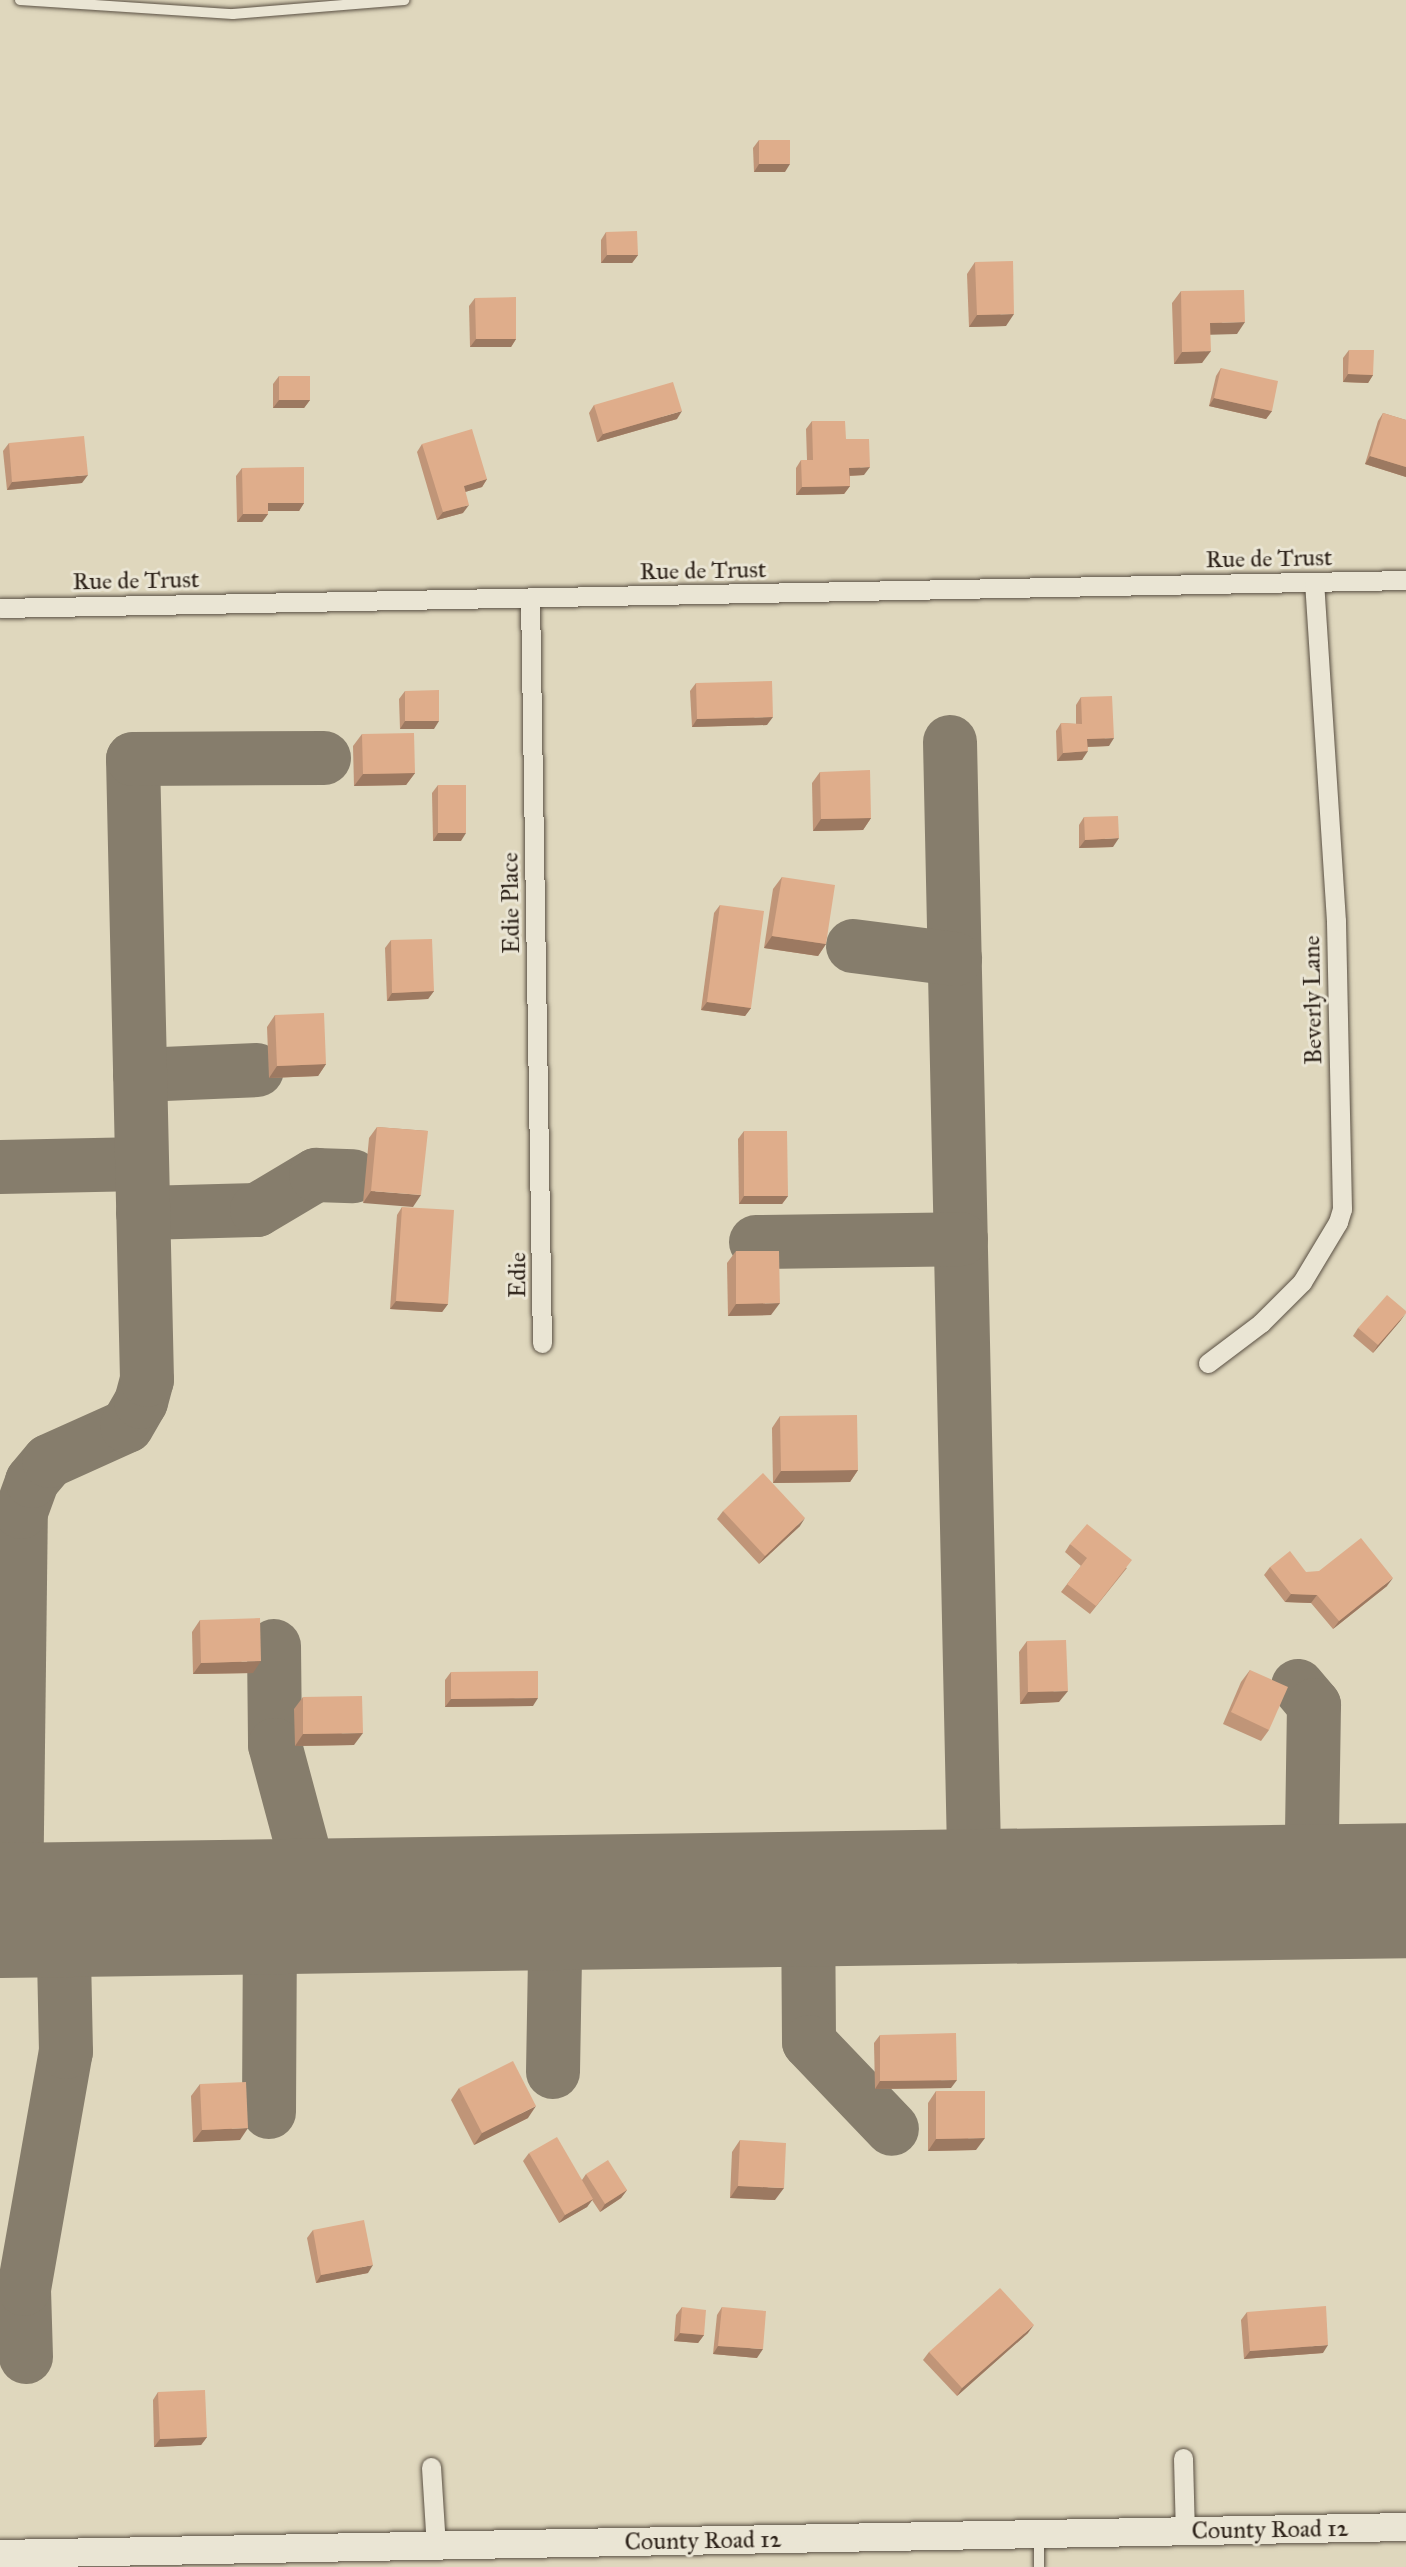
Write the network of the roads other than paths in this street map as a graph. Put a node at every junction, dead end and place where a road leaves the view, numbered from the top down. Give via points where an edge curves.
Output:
1 (20, 0) edge
2 (404, 0) edge
3 (1406, 580) edge
4 (1314, 583) junction
5 (530, 598) junction
6 (0, 608) edge
7 (542, 1207) joint
8 (542, 1343) dead end
9 (1208, 1363) dead end
10 (1182, 2458) dead end
11 (431, 2467) dead end
12 (1406, 2527) edge
13 (1185, 2532) junction
14 (1039, 2534) junction
15 (436, 2546) junction
16 (0, 2554) edge
17 (1039, 2567) edge

1 - 2 lane via 233,15
3 - 4 street, Rue de Trust
4 - 5 street, Rue de Trust
4 - 9 street, Beverly Lane via 1336,921 1342,1209 1302,1282 1261,1322
5 - 6 street, Rue de Trust
5 - 7 street, Edie Place
7 - 8 street, Edie
10 - 13 street
11 - 15 street
12 - 13 street, County Road 12
13 - 14 street, County Road 12
14 - 15 street, County Road 12
14 - 17 lane
15 - 16 street, County Road 12

